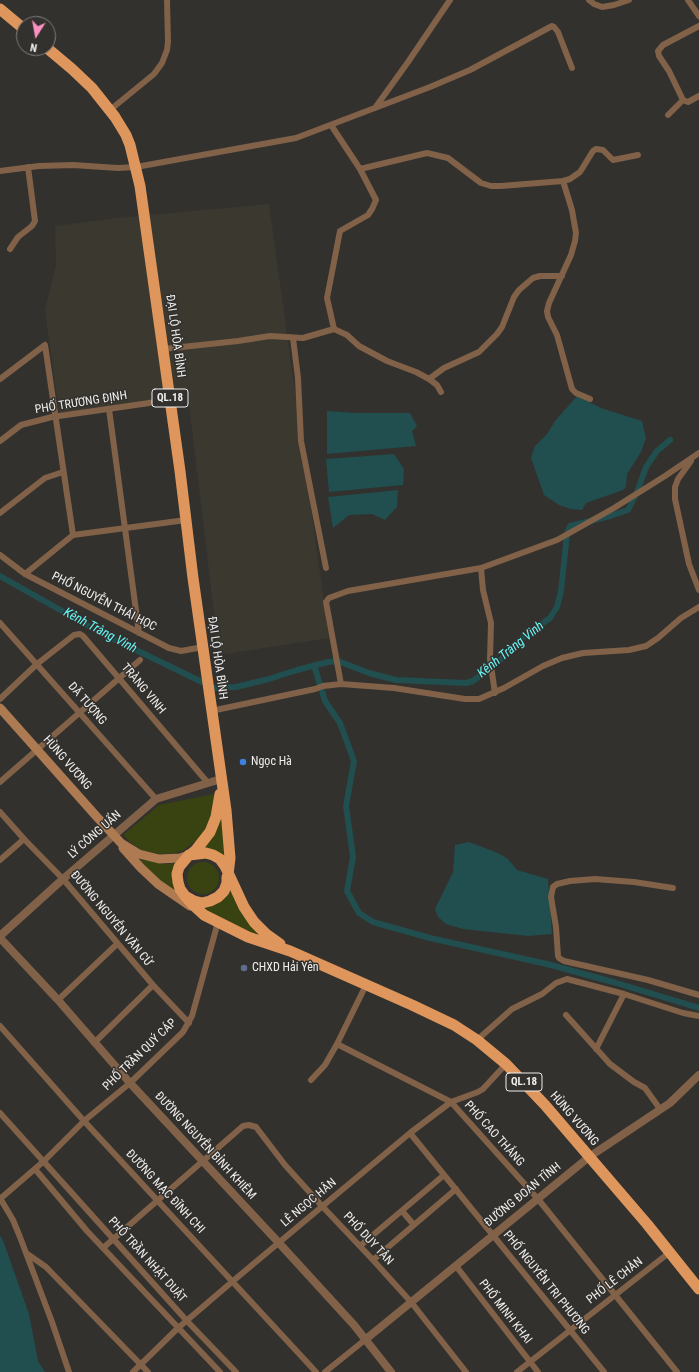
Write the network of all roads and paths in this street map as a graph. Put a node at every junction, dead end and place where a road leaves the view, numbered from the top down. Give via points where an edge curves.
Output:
1 (167, 0) edge
2 (450, 0) edge
3 (589, 0) edge
4 (629, 0) edge
5 (688, 0) edge
6 (0, 9) edge
7 (699, 16) edge
8 (16, 22) edge
9 (699, 26) edge
10 (56, 56) edge
11 (572, 68) dead end
12 (699, 96) edge
13 (683, 100) junction
14 (375, 108) junction
15 (110, 110) junction
16 (668, 115) dead end
17 (331, 125) junction
18 (638, 155) dead end
19 (28, 167) junction
20 (136, 167) junction
21 (360, 170) junction
22 (0, 171) edge
23 (563, 181) junction
24 (10, 249) dead end
25 (562, 276) junction
26 (334, 329) junction
27 (293, 338) junction
28 (163, 350) junction
29 (429, 378) junction
30 (0, 379) edge
31 (441, 392) dead end
32 (590, 398) dead end
33 (170, 400) junction
34 (109, 409) junction
35 (55, 417) junction
36 (0, 441) edge
37 (699, 453) edge
38 (64, 472) junction
39 (0, 513) edge
40 (186, 520) junction
41 (126, 528) junction
42 (73, 535) junction
43 (0, 555) edge
44 (326, 568) dead end
45 (481, 568) junction
46 (25, 574) junction
47 (699, 590) edge
48 (699, 607) edge
49 (0, 623) edge
50 (139, 633) junction
51 (203, 647) junction
52 (140, 660) dead end
53 (37, 664) junction
54 (119, 678) junction
55 (341, 684) junction
56 (495, 693) junction
57 (0, 698) edge
58 (0, 708) edge
59 (211, 711) junction
60 (80, 712) junction
61 (38, 749) junction
62 (221, 779) junction
63 (0, 782) edge
64 (208, 783) junction
65 (156, 799) junction
66 (0, 812) edge
67 (114, 836) junction
68 (24, 839) junction
69 (189, 855) junction
70 (0, 860) edge
71 (228, 870) junction
72 (63, 879) junction
73 (673, 888) dead end
74 (165, 890) junction
75 (189, 898) junction
76 (240, 900) junction
77 (204, 915) junction
78 (218, 922) junction
79 (0, 937) edge
80 (117, 944) junction
81 (290, 951) junction
82 (153, 985) junction
83 (366, 985) junction
84 (624, 994) junction
85 (699, 995) edge
86 (58, 1000) junction
87 (566, 1015) dead end
88 (699, 1016) edge
89 (189, 1024) junction
90 (0, 1026) edge
91 (477, 1040) junction
92 (94, 1043) junction
93 (337, 1044) junction
94 (596, 1049) junction
95 (506, 1064) junction
96 (699, 1075) edge
97 (311, 1080) dead end
98 (130, 1084) junction
99 (451, 1102) junction
100 (660, 1110) junction
101 (0, 1113) edge
102 (84, 1121) junction
103 (410, 1133) junction
104 (589, 1157) junction
105 (44, 1161) junction
106 (202, 1161) junction
107 (35, 1169) junction
108 (444, 1175) junction
109 (456, 1189) junction
110 (0, 1198) edge
111 (538, 1199) junction
112 (158, 1200) junction
113 (322, 1206) junction
114 (402, 1211) junction
115 (414, 1225) junction
116 (493, 1235) junction
117 (114, 1239) junction
118 (279, 1243) junction
119 (360, 1246) junction
120 (103, 1248) junction
121 (670, 1252) junction
122 (26, 1253) junction
123 (373, 1260) junction
124 (456, 1266) junction
125 (232, 1281) junction
126 (699, 1289) edge
127 (616, 1294) junction
128 (411, 1302) junction
129 (187, 1320) junction
130 (178, 1328) junction
131 (570, 1330) junction
132 (366, 1339) junction
133 (530, 1362) junction
134 (141, 1365) junction
135 (69, 1372) edge
136 (133, 1372) edge
137 (148, 1372) edge
138 (220, 1372) edge
139 (236, 1372) edge
140 (316, 1372) edge
141 (325, 1372) edge
142 (391, 1372) edge
143 (466, 1372) edge
144 (517, 1372) edge
145 (538, 1372) edge
146 (604, 1372) edge
147 (677, 1372) edge

1 - 15 street via 168,42 162,63 154,74
2 - 14 street
3 - 4 street via 602,7
5 - 7 street
6 - 8 highway
9 - 13 street via 663,44 658,51
10 - 15 highway, ĐẠI LỘ HÒA BÌNH / QL.18 via 92,88
11 - 14 street via 558,32 552,26 470,70
12 - 13 street via 688,102
13 - 16 street
14 - 17 street
15 - 20 highway, ĐẠI LỘ HÒA BÌNH / QL.18 via 126,135
17 - 20 street via 286,140
17 - 21 street
18 - 23 street via 613,160 603,150 596,149 580,172
19 - 20 street
19 - 22 street
19 - 24 street via 35,221 18,237
20 - 28 highway, ĐẠI LỘ HÒA BÌNH / QL.18
21 - 23 street via 427,153 448,158 481,183 491,186
21 - 26 street via 376,200 368,216 340,231 326,298
23 - 25 street via 576,233 572,255
25 - 29 street via 533,278 514,297 497,334 478,352
25 - 32 street via 549,303 548,317 557,335 572,389
26 - 27 street via 303,338
26 - 29 street via 387,361
27 - 28 street via 270,336
27 - 44 street via 301,441
28 - 33 highway, ĐẠI LỘ HÒA BÌNH / QL.18
29 - 31 street
30 - 35 street via 45,345
33 - 34 street, PHỐ TRƯƠNG ĐỊNH
33 - 40 highway, ĐẠI LỘ HÒA BÌNH / QL.18
34 - 35 street, PHỐ TRƯƠNG ĐỊNH
34 - 41 street
35 - 36 street, PHỐ TRƯƠNG ĐỊNH via 21,425
35 - 38 street
37 - 45 street via 617,506 557,540
37 - 47 street via 678,478 675,487 675,499 689,564
38 - 39 street via 45,478
38 - 42 street
40 - 41 street
40 - 51 highway, ĐẠI LỘ HÒA BÌNH / QL.18
41 - 42 street
41 - 50 street
42 - 46 street
43 - 46 street, PHỐ NGUYỄN THÁI HỌC
45 - 55 street via 348,591 329,598 326,602
45 - 56 street via 491,623 490,659
46 - 50 street, PHỐ NGUYỄN THÁI HỌC
48 - 56 street via 646,646 562,658
49 - 53 street, DÃ TƯỢNG
50 - 51 street, PHỐ NGUYỄN THÁI HỌC via 181,651
51 - 59 highway, ĐẠI LỘ HÒA BÌNH / QL.18
52 - 54 street
53 - 54 street, TRÀNG VINH via 74,635 80,634
53 - 57 street, TRÀNG VINH
53 - 60 street, DÃ TƯỢNG
54 - 60 street
54 - 64 street, TRÀNG VINH
55 - 56 street via 473,700
55 - 59 street
58 - 61 main road, HÙNG VƯƠNG
59 - 62 highway, ĐẠI LỘ HÒA BÌNH / QL.18
60 - 61 street
60 - 65 street, DÃ TƯỢNG
61 - 63 street
61 - 67 main road, HÙNG VƯƠNG
62 - 64 street, LÝ CÔNG UẨN
62 - 69 highway via 218,808 213,825 206,838
62 - 71 highway via 226,810
64 - 65 street, LÝ CÔNG UẨN
65 - 67 street, LÝ CÔNG UẨN
66 - 68 street, ĐƯỜNG NGUYỄN VĂN CỪ
67 - 69 main road via 130,849 149,857 169,859
67 - 72 street, LÝ CÔNG UẨN
67 - 74 main road via 132,858
68 - 70 street
68 - 72 street, ĐƯỜNG NGUYỄN VĂN CỪ
69 - 71 highway via 206,852 220,860
69 - 75 highway via 177,874 180,889
71 - 75 highway via 224,891 214,899 202,902
71 - 76 highway
71 - 76 highway
72 - 79 street, LÝ CÔNG UẨN
72 - 80 street, ĐƯỜNG NGUYỄN VĂN CỪ
73 - 85 street via 595,879 557,884 553,887 551,898 558,956 564,960
74 - 75 main road
74 - 77 main road
75 - 77 highway
76 - 81 highway via 259,928
77 - 78 highway
78 - 81 highway via 248,937
78 - 89 street, PHỐ TRẦN QUÝ CÁP
79 - 86 street, ĐƯỜNG NGUYỄN BỈNH KHIÊM
80 - 82 street, ĐƯỜNG NGUYỄN VĂN CỪ
80 - 86 street
81 - 83 highway, HÙNG VƯƠNG / QL.18
82 - 89 street, ĐƯỜNG NGUYỄN VĂN CỪ
82 - 92 street
83 - 91 highway, HÙNG VƯƠNG / QL.18 via 448,1022
83 - 93 street
84 - 88 street
84 - 91 street via 567,979 560,980 542,994 512,1009
84 - 94 street
86 - 92 street, ĐƯỜNG NGUYỄN BỈNH KHIÊM
87 - 94 street
89 - 98 street, PHỐ TRẦN QUÝ CÁP
90 - 102 street, ĐƯỜNG MẠC ĐĨNH CHI
91 - 95 highway, HÙNG VƯƠNG / QL.18
92 - 98 street, ĐƯỜNG NGUYỄN BỈNH KHIÊM
93 - 97 street
93 - 99 street, PHỐ CAO THẮNG
94 - 100 street via 616,1070 645,1088
95 - 99 street, LÊ NGỌC HÂN via 483,1089
95 - 104 highway, HÙNG VƯƠNG / QL.18
96 - 100 street, ĐƯỜNG ĐOAN TĨNH
98 - 102 street, PHỐ TRẦN QUÝ CÁP
98 - 106 street, ĐƯỜNG NGUYỄN BỈNH KHIÊM
99 - 103 street, LÊ NGỌC HÂN
99 - 111 street, PHỐ CAO THẮNG
100 - 104 street, ĐƯỜNG ĐOAN TĨNH
101 - 105 street, PHỐ TRẦN NHẬT DUẬT
102 - 105 street, PHỐ TRẦN QUÝ CÁP
102 - 112 street, ĐƯỜNG MẠC ĐĨNH CHI
103 - 108 street, PHỐ NGUYỄN TRI PHƯƠNG
103 - 113 street, LÊ NGỌC HÂN
104 - 111 street, ĐƯỜNG ĐOAN TĨNH
104 - 121 highway, HÙNG VƯƠNG / QL.18
105 - 107 street, PHỐ TRẦN QUÝ CÁP
105 - 117 street, PHỐ TRẦN NHẬT DUẬT
106 - 112 street
106 - 113 street, PHỐ DUY TÂN via 243,1126 256,1127 285,1165
106 - 118 street, ĐƯỜNG NGUYỄN BỈNH KHIÊM
107 - 110 street, PHỐ TRẦN QUÝ CÁP
107 - 120 street, PHỐ TRẦN NHẬT DUẬT
108 - 109 street, PHỐ NGUYỄN TRI PHƯƠNG
108 - 114 street
109 - 115 street
109 - 116 street, PHỐ NGUYỄN TRI PHƯƠNG
110 - 122 street via 13,1220
111 - 116 street, ĐƯỜNG ĐOAN TĨNH
111 - 127 street, PHỐ CAO THẮNG
112 - 117 street
112 - 125 street, ĐƯỜNG MẠC ĐĨNH CHI
113 - 118 street, LÊ NGỌC HÂN
113 - 119 street, PHỐ DUY TÂN
114 - 115 street
114 - 119 street
115 - 123 street
116 - 124 street, ĐƯỜNG ĐOAN TĨNH
116 - 131 street, PHỐ NGUYỄN TRI PHƯƠNG
117 - 120 street
117 - 129 street, PHỐ TRẦN NHẬT DUẬT
118 - 125 street, LÊ NGỌC HÂN
118 - 132 street, ĐƯỜNG NGUYỄN BỈNH KHIÊM
119 - 123 street, PHỐ DUY TÂN
120 - 130 street, PHỐ TRẦN NHẬT DUẬT
121 - 126 highway, HÙNG VƯƠNG / QL.18
121 - 127 street, PHỐ LÊ CHÂN
122 - 134 street via 46,1267
122 - 135 street
123 - 128 street, PHỐ DUY TÂN
124 - 128 street, ĐƯỜNG ĐOAN TĨNH
124 - 133 street, PHỐ MINH KHAI
125 - 129 street, LÊ NGỌC HÂN
125 - 140 street, ĐƯỜNG MẠC ĐĨNH CHI
127 - 131 street, PHỐ LÊ CHÂN
127 - 147 street, PHỐ CAO THẮNG
128 - 132 street, ĐƯỜNG ĐOAN TĨNH
128 - 143 street, PHỐ DUY TÂN
129 - 130 street, LÊ NGỌC HÂN
129 - 139 street, PHỐ TRẦN NHẬT DUẬT
130 - 134 street, LÊ NGỌC HÂN
130 - 138 street, PHỐ TRẦN NHẬT DUẬT
131 - 133 street, PHỐ LÊ CHÂN
131 - 146 street, PHỐ NGUYỄN TRI PHƯƠNG
132 - 141 street
132 - 142 street, ĐƯỜNG NGUYỄN BỈNH KHIÊM
133 - 144 street, PHỐ LÊ CHÂN
133 - 145 street, PHỐ MINH KHAI
134 - 136 street, LÊ NGỌC HÂN
134 - 137 street

